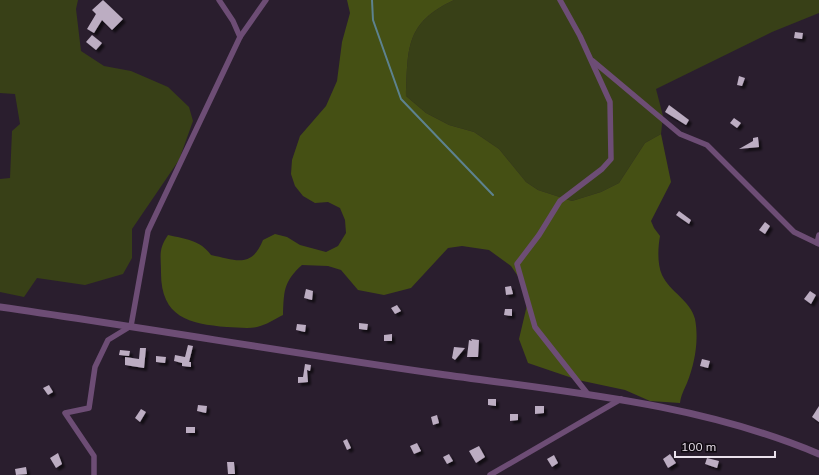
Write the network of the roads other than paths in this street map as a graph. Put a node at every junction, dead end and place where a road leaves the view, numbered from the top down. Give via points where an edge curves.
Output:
1 (219, 0) edge
2 (266, 0) edge
3 (560, 0) edge
4 (240, 37) junction
5 (591, 60) junction
6 (819, 236) edge
7 (818, 244) edge
8 (0, 307) edge
9 (131, 326) junction
10 (588, 393) junction
11 (620, 400) junction
12 (819, 454) edge
13 (94, 475) edge
14 (490, 475) edge

1 - 4 street
2 - 4 street
3 - 5 street
4 - 9 street via 148,231
5 - 7 street via 680,134 707,145 794,232
5 - 10 street via 610,102 611,159 560,201 517,264 535,327
6 - 7 street
8 - 9 street
9 - 10 street via 440,374
9 - 13 street via 108,340 101,353 95,366 89,408 65,413 94,456
10 - 11 street
11 - 12 street via 780,437
11 - 14 street

